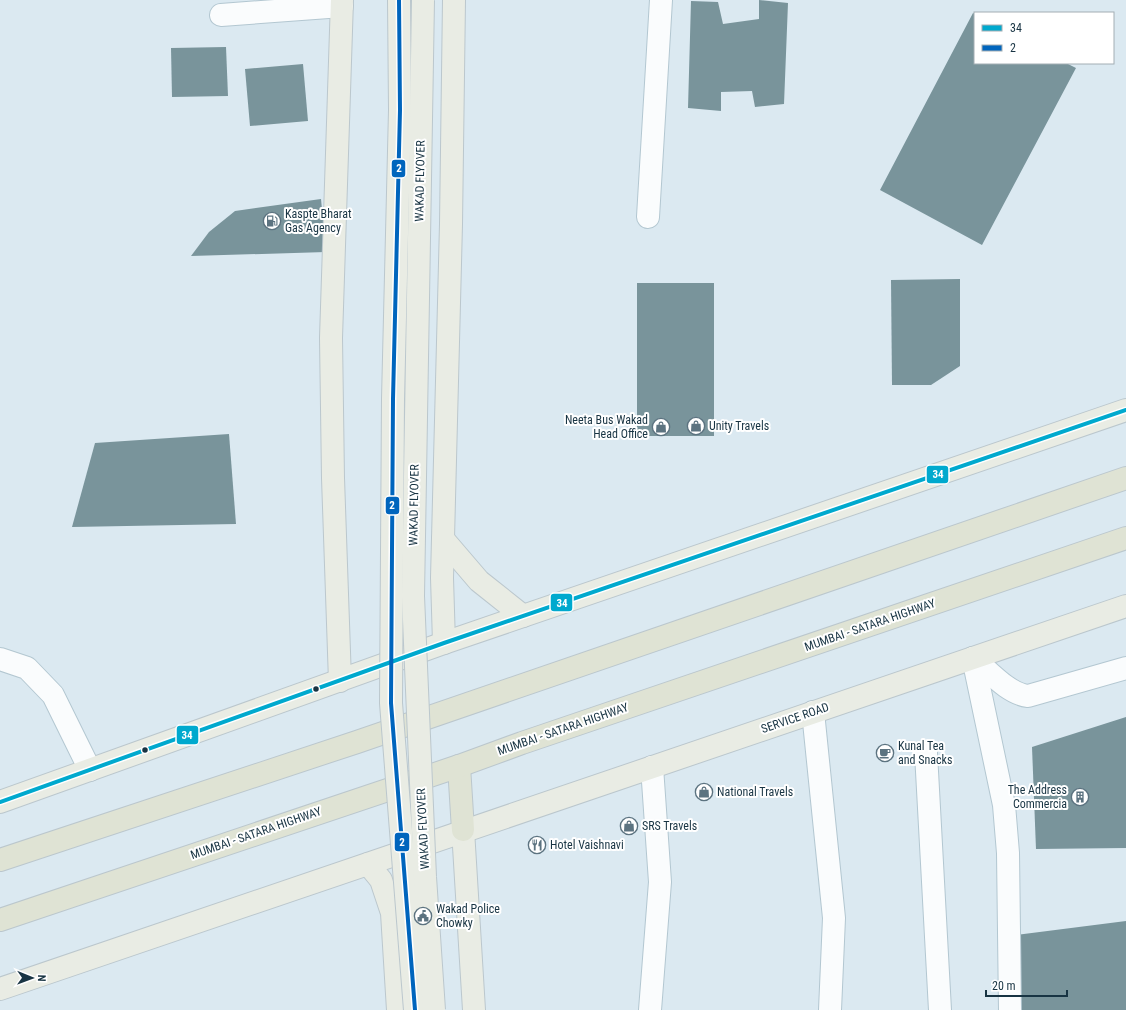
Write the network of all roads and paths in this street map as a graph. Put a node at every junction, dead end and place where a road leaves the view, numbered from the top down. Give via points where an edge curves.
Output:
1 (399, 0) edge
2 (423, 0) edge
3 (454, 0) edge
4 (661, 0) edge
5 (342, 3) edge
6 (221, 15) dead end
7 (648, 217) dead end
8 (1126, 410) edge
9 (1126, 478) edge
10 (443, 538) junction
11 (1126, 538) edge
12 (1126, 606) edge
13 (523, 616) junction
14 (444, 643) junction
15 (0, 658) edge
16 (973, 658) junction
17 (1126, 668) edge
18 (340, 681) junction
19 (813, 712) junction
20 (926, 753) dead end
21 (459, 766) junction
22 (652, 767) junction
23 (90, 770) junction
24 (0, 802) edge
25 (463, 830) junction
26 (0, 860) edge
27 (368, 864) junction
28 (0, 920) edge
29 (0, 989) edge
30 (398, 1010) edge
31 (416, 1010) edge
32 (434, 1010) edge
33 (474, 1010) edge
34 (650, 1010) edge
35 (830, 1010) edge
36 (940, 1010) edge
37 (1010, 1010) edge

1 - 31 main road, WAKAD FLYOVER, bridge via 400,110 393,383 391,702
2 - 32 main road, WAKAD FLYOVER, bridge via 413,596 425,877
3 - 10 main road
4 - 7 street
5 - 6 street
5 - 18 main road via 331,338
8 - 13 main road
9 - 26 highway via 357,742
10 - 13 main road via 479,581
10 - 14 main road
11 - 21 highway, MUMBAI - SATARA HIGHWAY
12 - 16 main road, SERVICE ROAD
13 - 14 main road
14 - 18 main road
15 - 23 street via 27,668 53,694
16 - 17 street via 1006,686 1028,696
16 - 19 main road, SERVICE ROAD
16 - 37 street via 1004,805 1008,853
18 - 23 main road
19 - 22 main road, SERVICE ROAD
19 - 35 street via 834,918
20 - 36 street
21 - 25 highway
21 - 28 highway, MUMBAI - SATARA HIGHWAY
22 - 25 main road, SERVICE ROAD
22 - 34 street via 660,882
23 - 24 main road
25 - 27 main road, SERVICE ROAD
25 - 33 main road
27 - 29 main road, SERVICE ROAD
27 - 30 main road via 381,880 392,913

